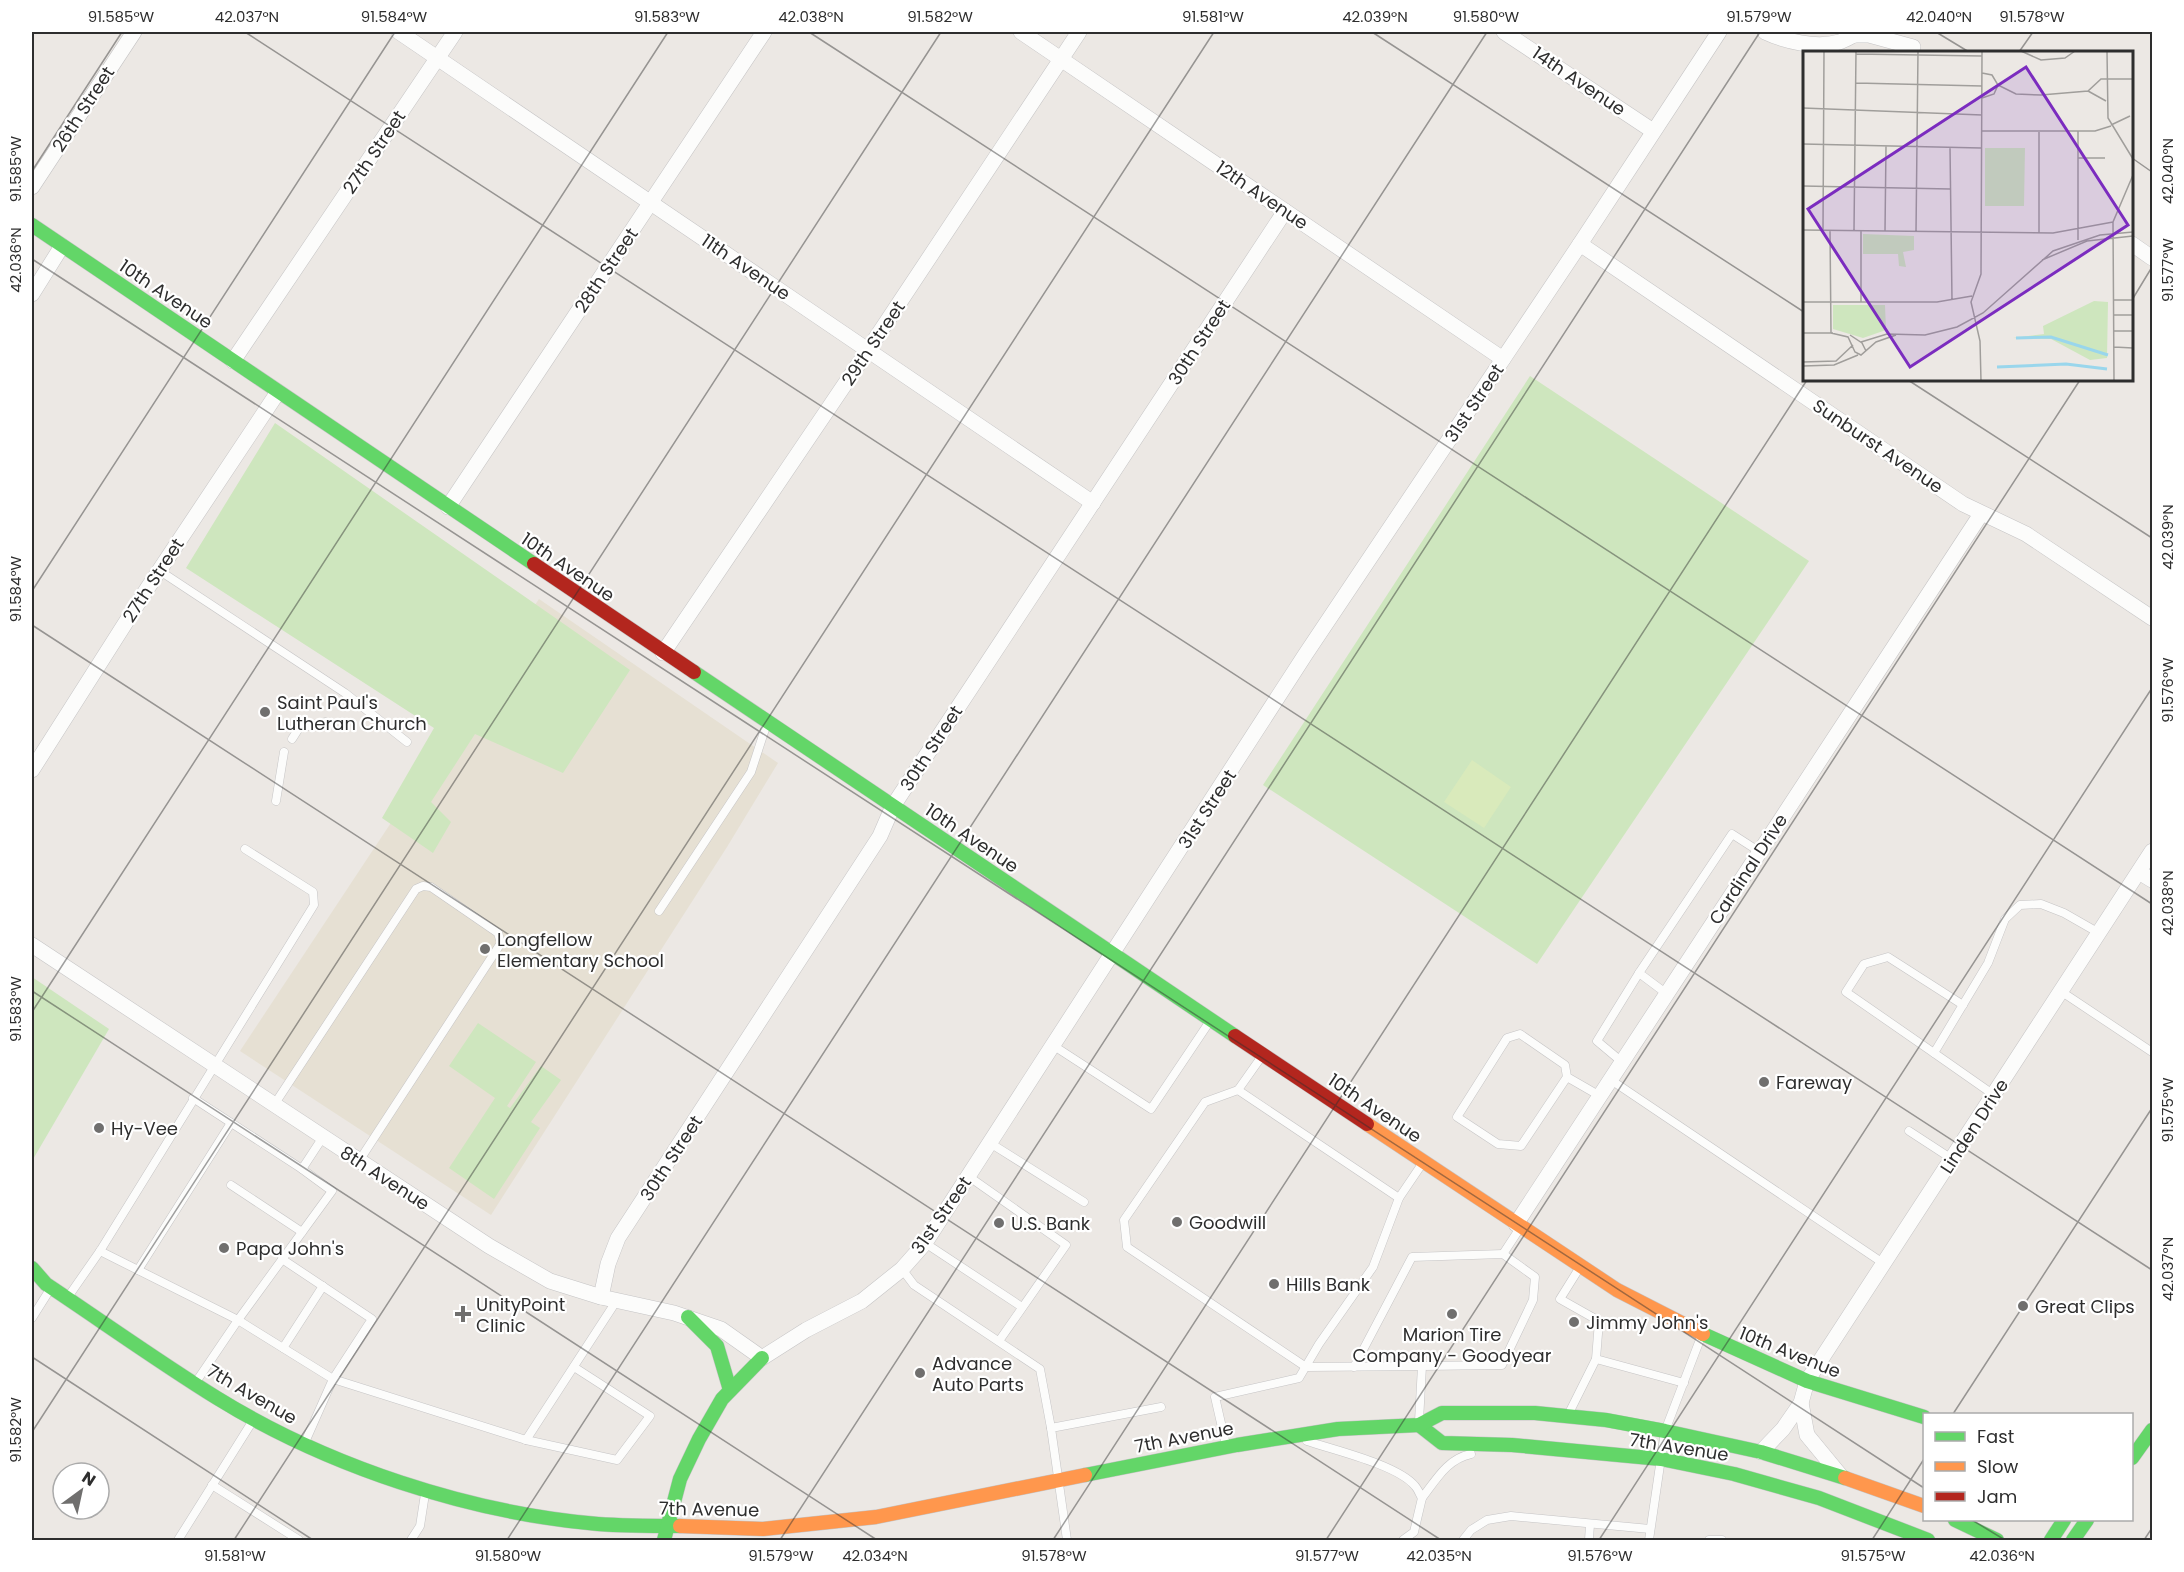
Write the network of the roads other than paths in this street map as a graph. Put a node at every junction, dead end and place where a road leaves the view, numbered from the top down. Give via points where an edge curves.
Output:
1 (134, 32) edge
2 (399, 32) edge
3 (455, 32) edge
4 (764, 32) edge
5 (1021, 32) edge
6 (1079, 32) edge
7 (1504, 32) edge
8 (1719, 32) edge
9 (1765, 32) edge
10 (1908, 32) edge
11 (1857, 33) edge
12 (1916, 50) edge
13 (437, 58) junction
14 (1061, 58) junction
15 (1653, 132) junction
16 (32, 187) edge
17 (651, 203) junction
18 (1285, 211) junction
19 (32, 225) edge
20 (1580, 244) junction
21 (2133, 245) edge
22 (62, 246) junction
23 (2152, 258) edge
24 (32, 294) edge
25 (868, 351) junction
26 (1503, 359) junction
27 (233, 361) junction
28 (278, 392) junction
29 (1093, 503) junction
30 (448, 507) junction
31 (1981, 514) junction
32 (159, 571) junction
33 (2152, 618) edge
34 (663, 652) junction
35 (326, 722) dead end
36 (767, 722) junction
37 (292, 740) dead end
38 (407, 742) dead end
39 (284, 752) dead end
40 (32, 770) edge
41 (276, 801) dead end
42 (893, 806) junction
43 (245, 849) dead end
44 (2152, 851) edge
45 (1760, 852) junction
46 (2139, 872) junction
47 (2152, 880) edge
48 (659, 911) dead end
49 (2099, 933) junction
50 (32, 945) edge
51 (1113, 955) junction
52 (1639, 973) junction
53 (2062, 992) junction
54 (1667, 994) junction
55 (1963, 1005) junction
56 (1210, 1020) junction
57 (1054, 1046) junction
58 (2152, 1052) edge
59 (1934, 1053) junction
60 (1263, 1055) junction
61 (1623, 1062) junction
62 (214, 1066) junction
63 (1567, 1077) junction
64 (1611, 1080) junction
65 (1238, 1090) junction
66 (1994, 1095) junction
67 (1600, 1096) junction
68 (193, 1098) junction
69 (274, 1105) junction
70 (231, 1123) junction
71 (1910, 1131) dead end
72 (323, 1137) junction
73 (990, 1143) junction
74 (1952, 1159) junction
75 (359, 1161) junction
76 (1423, 1162) junction
77 (302, 1169) junction
78 (968, 1176) junction
79 (231, 1185) dead end
80 (1399, 1198) junction
81 (1084, 1202) dead end
82 (1518, 1226) junction
83 (302, 1232) junction
84 (925, 1243) junction
85 (100, 1251) junction
86 (1503, 1254) junction
87 (282, 1259) junction
88 (1883, 1263) junction
89 (1580, 1266) junction
90 (32, 1268) edge
91 (902, 1269) junction
92 (138, 1270) junction
93 (32, 1283) edge
94 (49, 1286) junction
95 (323, 1286) junction
96 (67, 1297) junction
97 (601, 1297) junction
98 (617, 1300) junction
99 (1022, 1307) junction
100 (32, 1317) edge
101 (688, 1317) junction
102 (238, 1320) junction
103 (1702, 1334) junction
104 (999, 1341) junction
105 (283, 1348) junction
106 (762, 1358) junction
107 (1596, 1359) junction
108 (1422, 1366) junction
109 (574, 1367) junction
110 (1306, 1367) junction
111 (1354, 1367) junction
112 (333, 1379) junction
113 (1807, 1381) junction
114 (195, 1383) junction
115 (1684, 1383) junction
116 (730, 1390) junction
117 (1801, 1403) junction
118 (1161, 1407) dead end
119 (1567, 1417) junction
120 (1923, 1417) edge
121 (254, 1419) junction
122 (1419, 1425) junction
123 (1051, 1428) junction
124 (2152, 1430) edge
125 (1665, 1431) junction
126 (1291, 1436) junction
127 (526, 1440) junction
128 (2133, 1441) edge
129 (304, 1444) junction
130 (1512, 1445) junction
131 (1226, 1447) junction
132 (1761, 1452) junction
133 (2133, 1457) edge
134 (1660, 1459) junction
135 (1841, 1477) junction
136 (1058, 1480) junction
137 (212, 1485) junction
138 (425, 1490) junction
139 (1422, 1498) junction
140 (1923, 1506) edge
141 (1957, 1521) edge
142 (2063, 1521) edge
143 (2086, 1521) edge
144 (1590, 1524) junction
145 (668, 1526) junction
146 (1650, 1529) junction
147 (1414, 1536) edge
148 (178, 1540) edge
149 (299, 1540) edge
150 (411, 1540) edge
151 (664, 1540) edge
152 (1067, 1540) edge
153 (1403, 1540) edge
154 (1463, 1540) edge
155 (1589, 1540) edge
156 (1649, 1540) edge
157 (1709, 1540) edge
158 (1722, 1540) edge
159 (1929, 1540) edge
160 (1997, 1540) edge
161 (2052, 1540) edge
162 (2073, 1540) edge

1 - 16 street, 26th Street
2 - 13 street, 11th Avenue
3 - 13 street, 27th Street
4 - 17 street, 28th Street
5 - 14 street, 12th Avenue
6 - 14 street, 29th Street
7 - 15 street, 14th Avenue
8 - 15 street, 31st Street
9 - 11 street via 1780,40 1812,44 1838,43
10 - 12 street
11 - 12 street via 1889,39
13 - 17 street, 11th Avenue
13 - 27 street, 27th Street
14 - 18 street, 12th Avenue
14 - 25 street, 29th Street
15 - 20 street, 31st Street
17 - 25 street, 11th Avenue
17 - 30 street, 28th Street
18 - 26 street, 12th Avenue
18 - 29 street, 30th Street
19 - 22 street, 10th Avenue
20 - 26 street, 31st Street
20 - 31 street, Sunburst Avenue
21 - 23 street
22 - 24 street
22 - 27 street, 10th Avenue
25 - 29 street, 11th Avenue
25 - 34 street, 29th Street
26 - 51 street, 31st Street via 1305,655
27 - 28 street, 10th Avenue
28 - 30 street, 10th Avenue
28 - 32 street, 27th Street
29 - 42 street, 30th Street
30 - 34 street, 10th Avenue
31 - 33 street, Sunburst Avenue via 2026,534
31 - 45 street, Cardinal Drive
32 - 38 lane via 345,693
32 - 40 street, 27th Street
34 - 36 street, 10th Avenue
35 - 37 lane via 299,728
36 - 42 street, 10th Avenue
36 - 48 lane via 752,772
39 - 41 lane
42 - 51 street, 10th Avenue
42 - 97 street, 30th Street via 880,836 618,1238
43 - 62 lane via 313,892 314,905
44 - 46 street, Linden Drive
45 - 52 lane via 1732,834
45 - 54 street, Cardinal Drive
46 - 47 street
46 - 49 street, Linden Drive
49 - 53 street, Linden Drive
49 - 55 lane via 2041,904 2020,905 2005,919 1988,963
50 - 62 street, 8th Avenue
51 - 56 street, 10th Avenue
51 - 57 street, 31st Street
52 - 54 lane
52 - 61 lane via 1597,1041
53 - 58 lane
53 - 66 street, Linden Drive
54 - 61 street, Cardinal Drive
55 - 59 lane
55 - 59 lane via 1888,957 1864,964 1846,992
56 - 57 lane via 1151,1109
56 - 60 street, 10th Avenue
57 - 73 street, 31st Street
59 - 66 lane
60 - 65 lane
60 - 76 street, 10th Avenue
61 - 64 street, Cardinal Drive
62 - 68 lane
62 - 69 street, 8th Avenue
63 - 63 lane via 1564,1065 1520,1034 1507,1038 1457,1117 1498,1144 1521,1146
63 - 67 lane
64 - 67 street, Cardinal Drive
64 - 88 lane
65 - 80 lane
65 - 110 lane via 1205,1102 1124,1220 1127,1247
66 - 74 street, Linden Drive
67 - 82 street, Cardinal Drive
68 - 70 lane
68 - 85 lane
69 - 72 street, 8th Avenue
69 - 75 lane via 416,889 431,887 498,933 501,943
70 - 77 lane
70 - 92 lane
71 - 74 lane
72 - 75 street, 8th Avenue
72 - 77 lane
73 - 78 street, 31st Street
73 - 81 lane
74 - 88 street, Linden Drive
75 - 97 street, 8th Avenue via 539,1275
76 - 80 lane
76 - 82 street, 10th Avenue
77 - 83 lane via 332,1191
78 - 84 street, 31st Street
78 - 99 lane via 1065,1245
79 - 83 lane
80 - 110 lane via 1373,1267
82 - 86 lane
82 - 89 street, 10th Avenue
83 - 87 lane
84 - 91 street, 31st Street
84 - 99 lane
85 - 92 lane
85 - 96 lane
86 - 108 lane via 1534,1277 1533,1300 1502,1365
86 - 111 lane via 1412,1257
87 - 95 lane
87 - 102 lane
88 - 113 street, Linden Drive
89 - 103 street, 10th Avenue
89 - 107 lane via 1560,1299 1599,1321
90 - 94 street, 7th Avenue
91 - 104 lane via 914,1285
91 - 106 street, 31st Street via 862,1301
92 - 102 lane
93 - 94 street, 7th Avenue
94 - 96 street, 7th Avenue
94 - 100 lane
95 - 105 lane
95 - 112 lane via 372,1320
96 - 114 street, 7th Avenue
97 - 98 street, 8th Avenue
98 - 101 street, 8th Avenue
98 - 109 lane
99 - 104 lane
101 - 106 street, 8th Avenue via 721,1329
101 - 116 street via 717,1346
102 - 105 lane
102 - 114 lane
103 - 113 street, 10th Avenue
103 - 115 lane
104 - 123 lane via 1040,1369
105 - 112 lane
106 - 116 street, 31st Street
107 - 115 lane
107 - 119 lane
108 - 111 lane
108 - 122 lane
109 - 127 lane
109 - 127 lane via 650,1416 616,1460
110 - 111 lane
110 - 131 lane via 1299,1378 1215,1397
112 - 127 lane
112 - 129 lane
113 - 117 street, Linden Drive
113 - 120 street, 10th Avenue
114 - 121 street, 7th Avenue
115 - 125 lane
116 - 145 street, 31st Street via 699,1439 680,1479
117 - 132 street, Linden Drive
117 - 135 street, Linden Drive via 1807,1435
118 - 123 lane
119 - 122 street, 7th Avenue via 1442,1413
119 - 125 street, 7th Avenue
121 - 129 street, 7th Avenue
121 - 137 lane
122 - 126 street, 7th Avenue
122 - 130 street, 7th Avenue via 1442,1443
123 - 136 lane
124 - 128 street
124 - 133 street
125 - 132 street, 7th Avenue
125 - 134 lane
126 - 131 street, 7th Avenue
126 - 139 lane via 1402,1476
129 - 138 street, 7th Avenue via 381,1477
130 - 134 street, 7th Avenue
130 - 139 lane via 1465,1455 1446,1466
131 - 136 street, 7th Avenue
132 - 135 street, 7th Avenue
134 - 146 lane
134 - 159 street, 7th Avenue via 1734,1474 1819,1498
135 - 140 street, 7th Avenue
136 - 145 street, 7th Avenue via 876,1517 763,1529
136 - 152 lane
137 - 148 lane
137 - 149 lane
138 - 145 street, 7th Avenue via 524,1513 598,1524
138 - 150 lane via 420,1526
139 - 147 lane
141 - 160 street
142 - 161 street
143 - 162 street
144 - 146 lane
144 - 154 lane via 1511,1516 1487,1520
144 - 155 lane
145 - 151 street, 31st Street
146 - 156 lane
147 - 153 lane
157 - 158 lane

